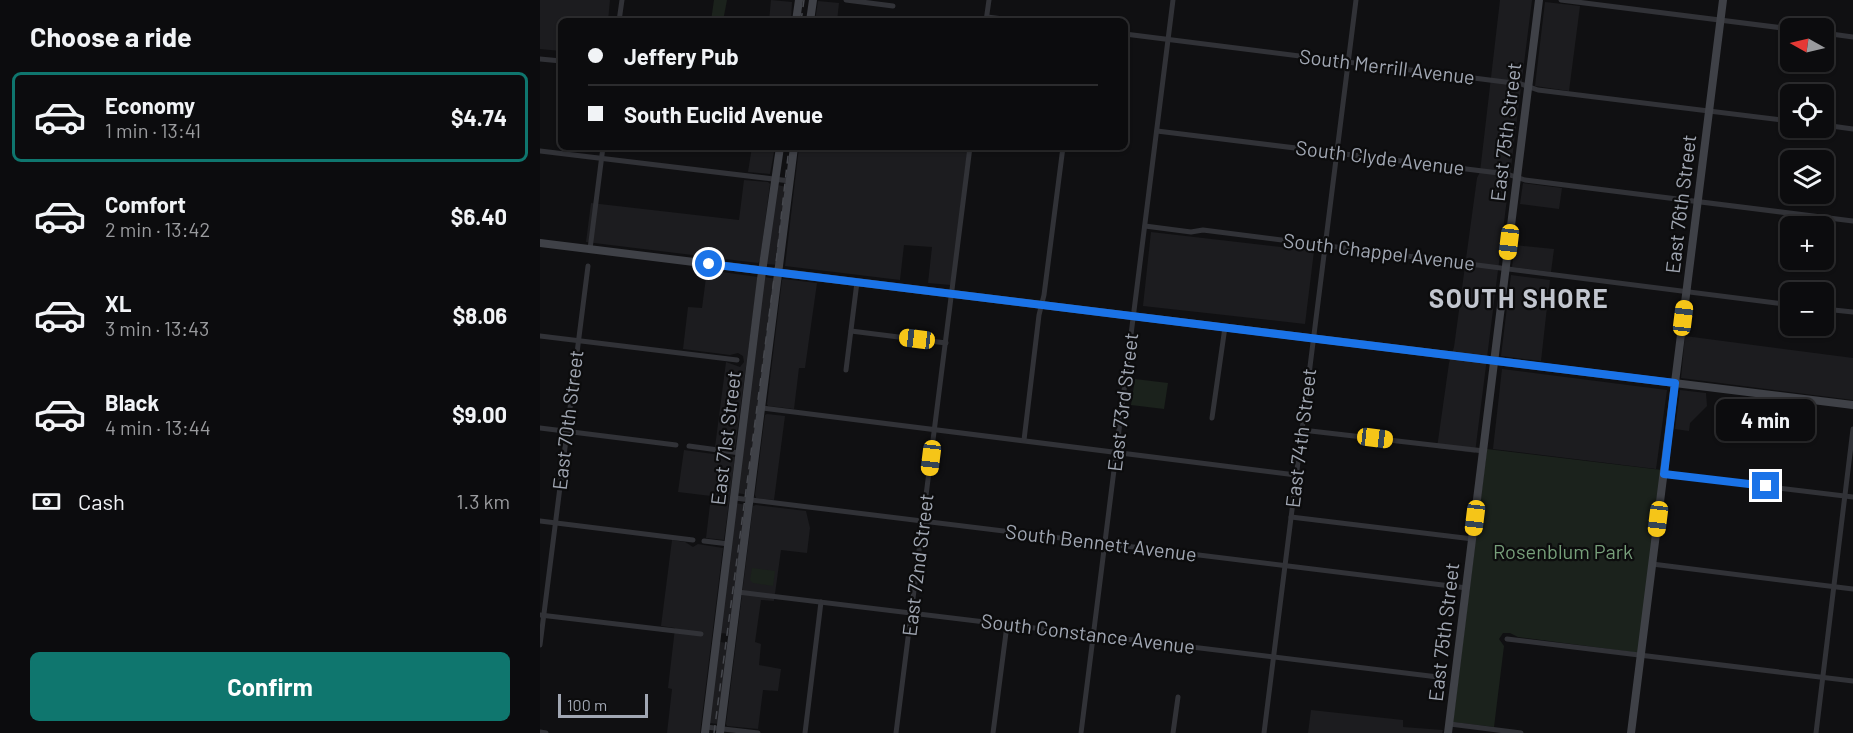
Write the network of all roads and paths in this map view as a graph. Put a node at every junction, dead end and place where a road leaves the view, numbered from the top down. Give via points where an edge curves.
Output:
1 (622, 0) edge
2 (799, 0) edge
3 (813, 0) edge
4 (846, 0) edge
5 (989, 0) edge
6 (1173, 0) edge
7 (1356, 0) edge
8 (1539, 0) edge
9 (1561, 0) edge
10 (1723, 0) edge
11 (893, 6) dead end
12 (619, 18) edge
13 (796, 18) edge
14 (810, 18) edge
15 (986, 18) edge
16 (1720, 20) junction
17 (1780, 28) edge
18 (1128, 34) edge
19 (1834, 34) edge
20 (1853, 37) edge
21 (1168, 40) junction
22 (540, 58) edge
23 (558, 61) edge
24 (1348, 62) junction
25 (1528, 87) junction
26 (1709, 111) junction
27 (1780, 120) edge
28 (1834, 126) edge
29 (1853, 129) edge
30 (1156, 131) junction
31 (603, 150) edge
32 (780, 150) edge
33 (794, 150) edge
34 (970, 150) edge
35 (1063, 150) edge
36 (540, 151) edge
37 (1336, 153) junction
38 (602, 158) junction
39 (1517, 178) junction
40 (776, 179) junction
41 (790, 181) junction
42 (1698, 202) junction
43 (1853, 221) edge
44 (1145, 226) junction
45 (540, 243) edge
46 (1325, 245) junction
47 (590, 249) junction
48 (588, 266) dead end
49 (1506, 269) junction
50 (762, 270) junction
51 (779, 272) junction
52 (857, 282) junction
53 (1686, 292) junction
54 (952, 293) junction
55 (1042, 304) junction
56 (1780, 304) edge
57 (1834, 310) edge
58 (1853, 312) edge
59 (1133, 315) junction
60 (1225, 327) junction
61 (851, 331) junction
62 (540, 336) edge
63 (1313, 338) junction
64 (578, 341) junction
65 (945, 343) junction
66 (737, 360) dead end
67 (1495, 361) junction
68 (846, 370) dead end
69 (1675, 383) junction
70 (1853, 405) edge
71 (762, 408) junction
72 (1212, 418) dead end
73 (540, 428) edge
74 (1853, 429) edge
75 (935, 430) junction
76 (1302, 430) junction
77 (567, 432) junction
78 (1024, 440) junction
79 (676, 445) dead end
80 (689, 446) dead end
81 (1116, 452) junction
82 (1484, 452) junction
83 (740, 453) junction
84 (1664, 474) junction
85 (1296, 475) junction
86 (1845, 496) junction
87 (1853, 497) edge
88 (735, 498) junction
89 (750, 500) junction
90 (1291, 517) junction
91 (540, 521) edge
92 (923, 521) junction
93 (555, 523) junction
94 (1473, 539) junction
95 (693, 540) dead end
96 (704, 541) dead end
97 (729, 544) junction
98 (1105, 544) junction
99 (1652, 564) junction
100 (1285, 566) junction
101 (1834, 587) junction
102 (1467, 588) junction
103 (1853, 590) edge
104 (738, 592) junction
105 (821, 602) junction
106 (912, 613) junction
107 (542, 615) edge
108 (1007, 625) junction
109 (701, 634) dead end
110 (1093, 635) junction
111 (725, 638) junction
112 (1506, 639) dead end
113 (540, 645) edge
114 (1641, 655) junction
115 (1273, 657) junction
116 (1437, 677) dead end
117 (1822, 678) junction
118 (1853, 681) edge
119 (1178, 697) dead end
120 (1449, 729) edge
121 (705, 730) edge
122 (721, 731) edge
123 (540, 732) edge
124 (546, 733) edge
125 (758, 733) edge
126 (805, 733) edge
127 (896, 733) edge
128 (993, 733) edge
129 (1081, 733) edge
130 (1173, 733) edge
131 (1264, 733) edge
132 (1521, 733) edge
133 (1631, 733) edge
134 (1815, 733) edge

1 - 12 street
2 - 13 street
3 - 14 street
4 - 11 street
5 - 15 street
6 - 21 street, East 73rd Street
7 - 24 street, East 74th Street
8 - 25 street, East 75th Street
9 - 16 street
10 - 16 street, East 76th Street
16 - 17 street
16 - 26 street, East 76th Street
18 - 21 street, South Merrill Avenue
19 - 20 street
21 - 24 street, South Merrill Avenue
21 - 30 street, East 73rd Street
22 - 23 street
24 - 25 street, South Merrill Avenue
24 - 37 street, East 74th Street
25 - 26 street, South Merrill Avenue
25 - 39 street, East 75th Street
26 - 27 street, South Merrill Avenue
26 - 42 street, East 76th Street
28 - 29 street
30 - 37 street, South Clyde Avenue
30 - 44 street, East 73rd Street
31 - 38 street
32 - 40 street, East 71st Street
33 - 41 street, East 71st Street
34 - 54 street, East 72nd Street
35 - 55 street
36 - 38 street
37 - 39 street, South Clyde Avenue
37 - 46 street, East 74th Street
38 - 40 street
38 - 47 street
39 - 42 street, South Clyde Avenue
39 - 49 street, East 75th Street
40 - 41 street
40 - 50 street, East 71st Street
41 - 51 street, East 71st Street
42 - 43 street, South Clyde Avenue
42 - 53 street, East 76th Street
44 - 46 street, South Chappel Avenue
44 - 59 street, East 73rd Street
45 - 47 street
46 - 49 street, South Chappel Avenue
46 - 63 street, East 74th Street
47 - 50 street
48 - 64 street, East 70th Street
49 - 53 street, South Chappel Avenue
49 - 67 street, East 75th Street
50 - 51 street
50 - 83 street, East 71st Street
51 - 52 street
51 - 71 street, East 71st Street
52 - 54 street
52 - 61 street
53 - 56 street, South Chappel Avenue
53 - 69 street, East 76th Street
54 - 55 street
54 - 65 street, East 72nd Street
55 - 59 street
55 - 78 street
57 - 58 street
59 - 60 street
59 - 81 street, East 73rd Street
60 - 63 street
60 - 72 street
61 - 65 street
61 - 68 street
62 - 64 street
63 - 67 street
63 - 76 street, East 74th Street
64 - 66 street
64 - 77 street, East 70th Street
65 - 75 street, East 72nd Street
67 - 69 street
67 - 82 street, East 75th Street
69 - 70 street
69 - 84 street, East 76th Street
71 - 75 street
71 - 89 street, East 71st Street
73 - 77 street
74 - 86 street
75 - 78 street
75 - 92 street, East 72nd Street
76 - 82 street
76 - 85 street, East 74th Street
77 - 79 street
77 - 93 street, East 70th Street
78 - 81 street
80 - 83 street
81 - 85 street
81 - 98 street, East 73rd Street
82 - 94 street, East 75th Street
83 - 88 street, East 71st Street
84 - 86 street
84 - 99 street, East 76th Street
85 - 90 street, East 74th Street
86 - 87 street
86 - 101 street
88 - 89 street, South Bennett Avenue
88 - 97 street, East 71st Street
89 - 92 street, South Bennett Avenue
89 - 104 street, East 71st Street
90 - 94 street
90 - 100 street, East 74th Street
91 - 93 street
92 - 98 street, South Bennett Avenue
92 - 106 street, East 72nd Street
93 - 95 street
93 - 107 street, East 70th Street
94 - 102 street, East 75th Street
96 - 97 street
97 - 111 street, East 71st Street
98 - 100 street, South Bennett Avenue
98 - 110 street, East 73rd Street
99 - 101 street
99 - 114 street, East 76th Street
100 - 102 street, South Bennett Avenue
100 - 115 street, East 74th Street
101 - 103 street
101 - 117 street
102 - 120 street, East 75th Street
104 - 105 street, South Constance Avenue
104 - 111 street, East 71st Street
105 - 106 street, South Constance Avenue
105 - 126 street
106 - 108 street, South Constance Avenue
106 - 127 street, East 72nd Street
107 - 109 street
107 - 113 street, East 70th Street
108 - 110 street, South Constance Avenue
108 - 128 street
110 - 115 street, South Constance Avenue
110 - 129 street, East 73rd Street
111 - 121 street, East 71st Street
111 - 122 street, East 71st Street
112 - 114 street
114 - 117 street
114 - 133 street, East 76th Street
115 - 116 street, South Constance Avenue
115 - 131 street, East 74th Street
117 - 118 street
117 - 134 street
119 - 130 street
120 - 132 street
121 - 122 street
122 - 125 street
123 - 124 street

